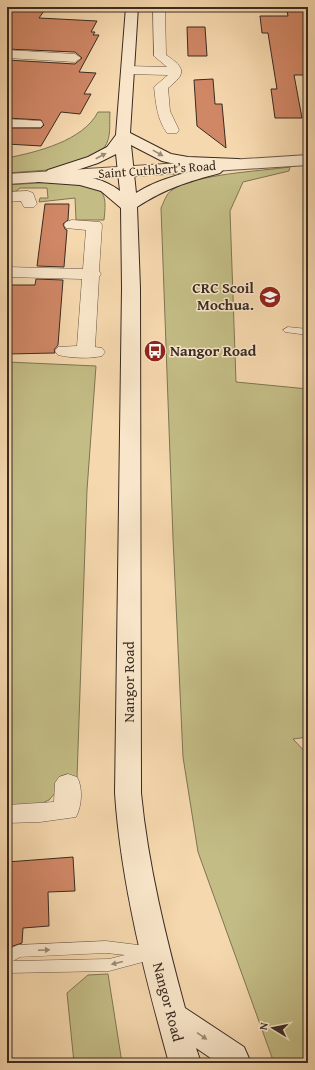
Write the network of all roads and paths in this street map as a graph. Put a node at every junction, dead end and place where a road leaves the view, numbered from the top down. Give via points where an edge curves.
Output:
1 (132, 7) edge
2 (159, 7) edge
3 (7, 54) edge
4 (75, 58) dead end
5 (127, 70) junction
6 (175, 71) junction
7 (7, 122) edge
8 (36, 124) dead end
9 (172, 130) dead end
10 (123, 135) junction
11 (308, 160) edge
12 (238, 164) junction
13 (126, 171) junction
14 (38, 177) junction
15 (7, 179) edge
16 (7, 197) edge
17 (29, 204) dead end
18 (128, 206) junction
19 (72, 225) dead end
20 (7, 272) edge
21 (92, 274) junction
22 (288, 330) dead end
23 (308, 332) edge
24 (64, 351) dead end
25 (68, 783) dead end
26 (7, 814) edge
27 (155, 953) junction
28 (7, 957) edge
29 (7, 967) edge
30 (170, 1014) junction
31 (185, 1063) edge
32 (235, 1063) edge

1 - 5 main road, Nangor Road
2 - 6 street via 160,56 173,65
3 - 4 street
5 - 6 street
5 - 10 main road, Nangor Road
6 - 9 street via 173,79 161,87 163,110
7 - 8 street
10 -> 12 main road via 167,158 188,162
10 - 13 main road, Nangor Road
14 -> 10 main road via 93,160 112,150
11 - 12 main road, Saint Cuthbert’s Road
12 - 13 main road, Saint Cuthbert’s Road
12 - 18 main road via 175,180 152,190
13 - 14 main road, Saint Cuthbert’s Road
13 - 18 main road, Nangor Road
14 - 15 main road, Saint Cuthbert’s Road
14 - 18 main road via 82,180 107,188
16 - 17 street via 28,196
18 - 27 main road, Nangor Road via 131,288 128,793 130,820
19 - 21 street via 94,225
20 - 21 street
21 - 24 street via 91,351
22 - 23 lane
25 - 26 street via 67,810 40,814
28 -> 27 lane via 18,951 106,947
27 -> 29 lane via 109,965
27 - 30 main road, Nangor Road
30 - 31 main road, Nangor Road
30 -> 32 main road via 233,1056

